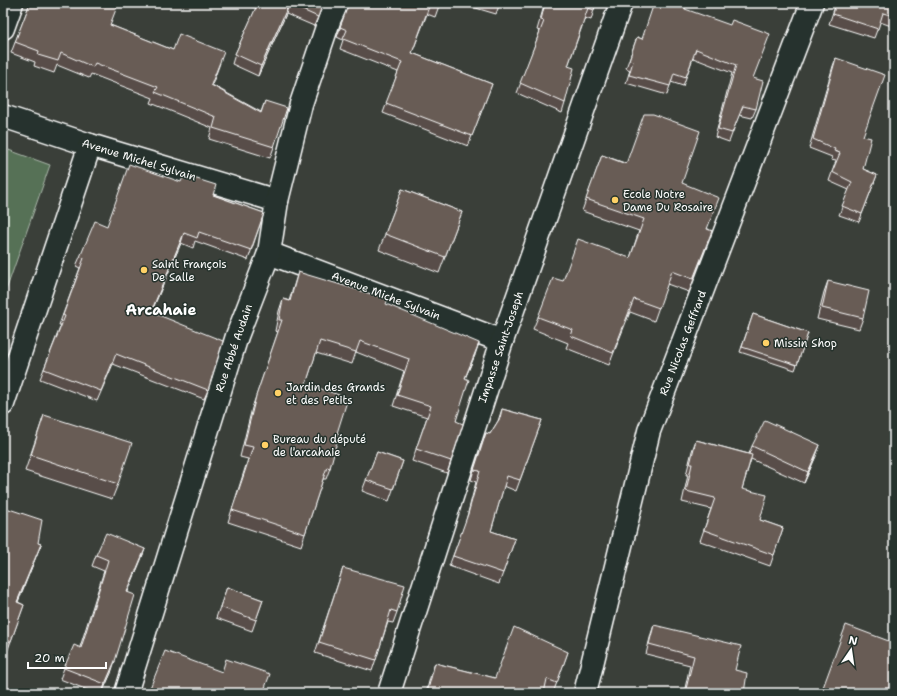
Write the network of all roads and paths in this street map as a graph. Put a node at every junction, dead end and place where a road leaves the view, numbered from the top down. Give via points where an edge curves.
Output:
1 (12, 3) edge
2 (337, 3) edge
3 (621, 3) edge
4 (812, 3) edge
5 (3, 28) edge
6 (3, 116) edge
7 (90, 145) junction
8 (277, 201) junction
9 (269, 253) junction
10 (502, 341) junction
11 (3, 404) edge
12 (126, 693) edge
13 (389, 693) edge
14 (585, 693) edge

1 - 5 street
2 - 8 street, Rue Abbé Audain via 301,104
3 - 10 street, Impasse Saint-Joseph
4 - 14 street, Rue Nicolas Geffrard via 649,431
6 - 7 street, Avenue Michel Sylvain
7 - 8 street, Avenue Michel Sylvain
7 - 11 street
8 - 9 street, Rue Abbé Audain
9 - 10 street, Avenue Miche Sylvain
9 - 12 street, Rue Abbé Audain via 237,336
10 - 13 street, Impasse Saint-Joseph

